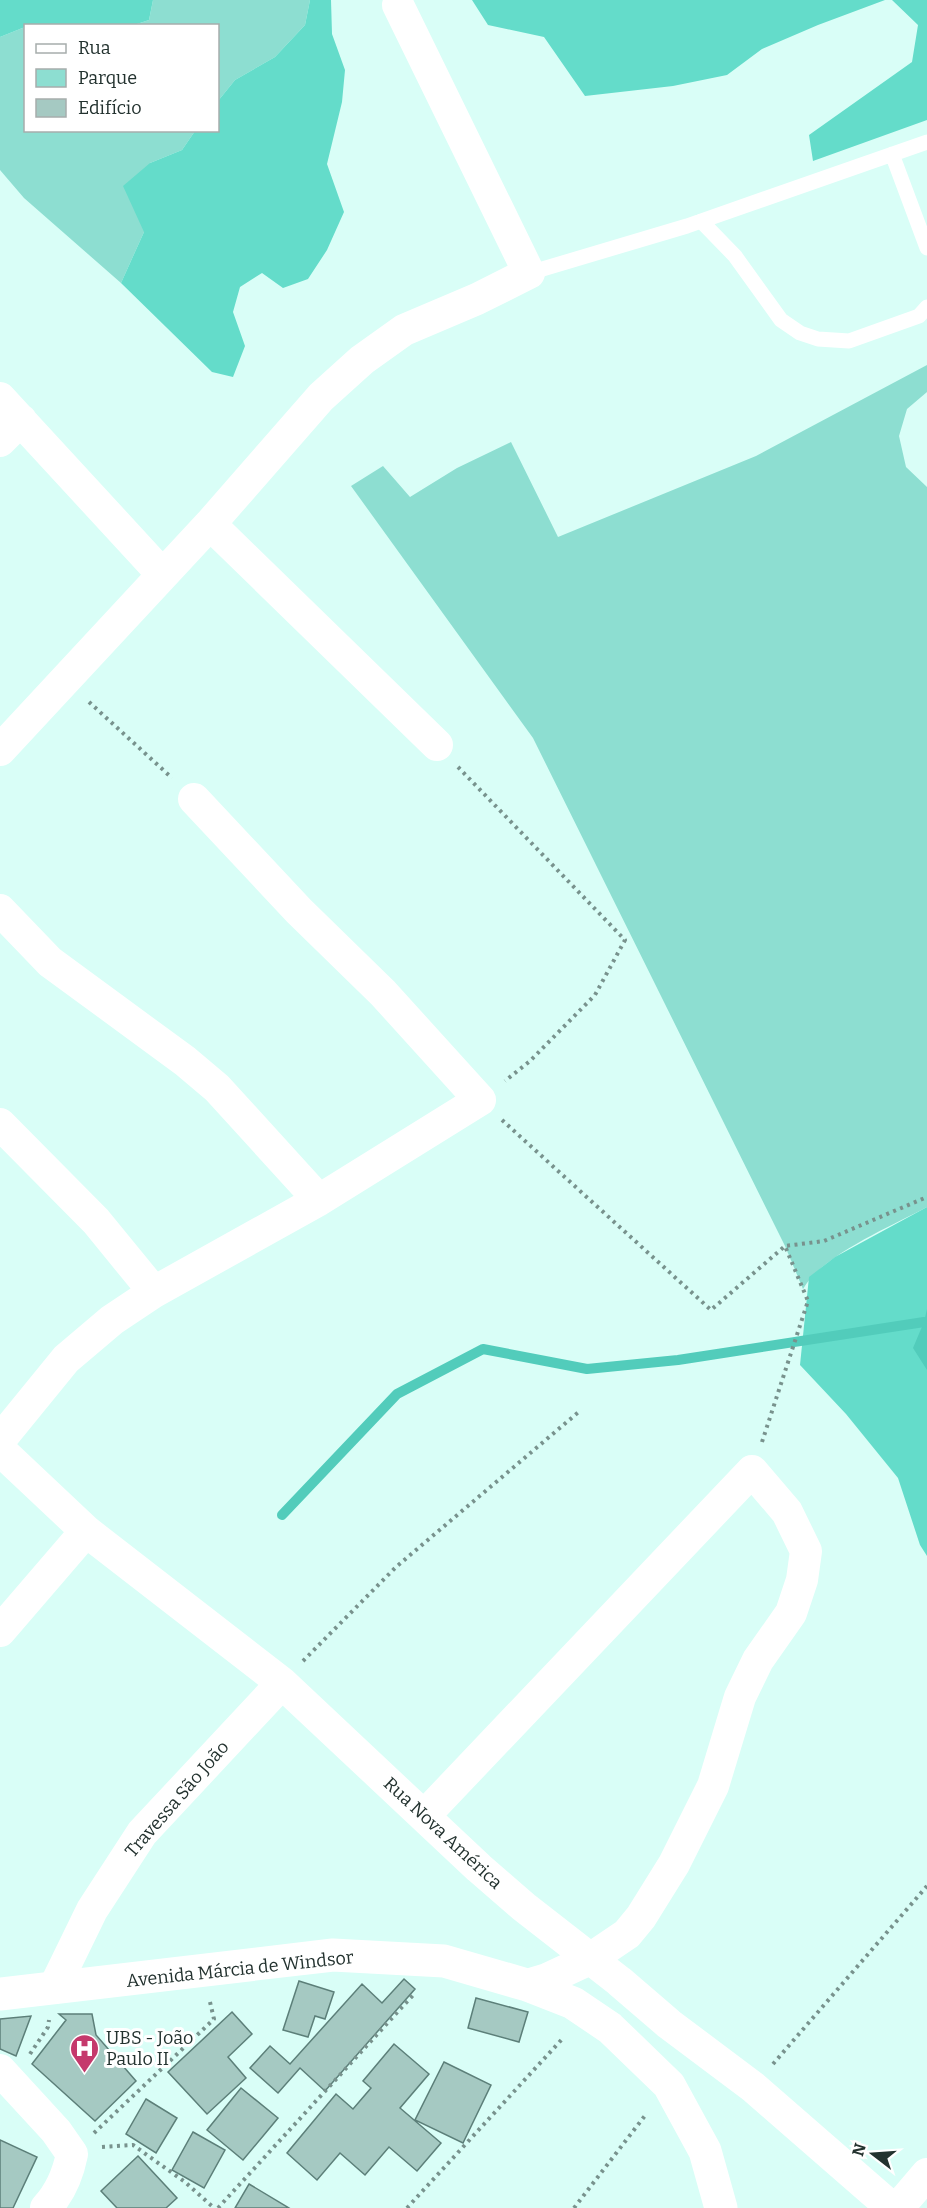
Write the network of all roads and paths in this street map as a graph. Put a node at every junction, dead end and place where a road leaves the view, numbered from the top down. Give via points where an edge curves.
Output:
1 (398, 5) dead end
2 (927, 142) edge
3 (892, 154) junction
4 (694, 224) junction
5 (927, 248) edge
6 (529, 273) junction
7 (927, 308) edge
8 (7, 420) edge
9 (210, 524) junction
10 (162, 574) junction
11 (65, 680) junction
12 (5, 740) edge
13 (437, 745) joint
14 (194, 799) joint
15 (0, 910) edge
16 (480, 1100) junction
17 (0, 1124) edge
18 (927, 1197) edge
19 (319, 1200) junction
20 (785, 1246) junction
21 (154, 1292) junction
22 (581, 1410) dead end
23 (0, 1440) edge
24 (0, 1450) edge
25 (752, 1471) junction
26 (86, 1531) junction
27 (0, 1631) edge
28 (282, 1683) junction
29 (424, 1815) junction
30 (927, 1886) edge
31 (590, 1959) junction
32 (444, 1962) junction
33 (203, 1971) junction
34 (527, 1985) junction
35 (54, 1988) junction
36 (0, 1994) edge
37 (586, 2012) junction
38 (5, 2076) edge
39 (669, 2085) junction
40 (753, 2087) junction
41 (72, 2154) junction
42 (927, 2174) edge
43 (46, 2208) edge
44 (216, 2208) edge
45 (407, 2208) edge
46 (574, 2208) edge
47 (720, 2208) edge
48 (892, 2208) edge
49 (898, 2208) edge

1 - 6 street
2 - 3 lane
3 - 4 lane
3 - 5 lane
4 - 6 lane
4 - 7 lane via 735,256 781,320 800,333 818,339 849,341 919,316
6 - 9 street via 404,330 362,360 321,397
8 - 10 street
9 - 10 street
9 - 13 street
10 - 11 street
11 - 12 street
11 - 14 path
13 - 16 path via 625,940 595,995 530,1061
14 - 16 street via 383,993
15 - 19 street via 50,962 217,1088
16 - 19 street
16 - 20 path via 711,1310
17 - 21 street via 96,1221
18 - 20 path via 824,1241
19 - 21 street
20 - 25 path via 808,1301
21 - 23 street via 112,1320 66,1359
22 - 28 path via 396,1567
24 - 26 street, Rua Nova América
25 - 29 street
25 - 31 street via 787,1512 806,1551 802,1580 791,1612 758,1660 740,1697 713,1786 674,1864 627,1934
26 - 27 street
26 - 28 street, Rua Nova América
28 - 29 street, Rua Nova América
28 - 35 street, Travessa São João via 142,1833 92,1910
29 - 31 street, Rua Nova América via 479,1868
30 - 40 path
31 - 34 street
31 - 40 street, Rua Nova América
32 - 33 street, Avenida Márcia de Windsor via 333,1955
32 - 34 street, Avenida Márcia de Windsor
32 - 44 path
33 - 35 street, Avenida Márcia de Windsor
33 - 41 path via 214,2019
34 - 37 street, Avenida Márcia de Windsor
35 - 36 street, Avenida Márcia de Windsor
35 - 38 path via 48,2027
37 - 39 street, Avenida Márcia de Windsor via 610,2028
37 - 45 path
38 - 41 street
39 - 46 path
39 - 47 street, Avenida Márcia de Windsor via 705,2151
40 - 48 street, Rua Nova América
41 - 43 street via 64,2182
41 - 44 path via 133,2145
42 - 49 street

